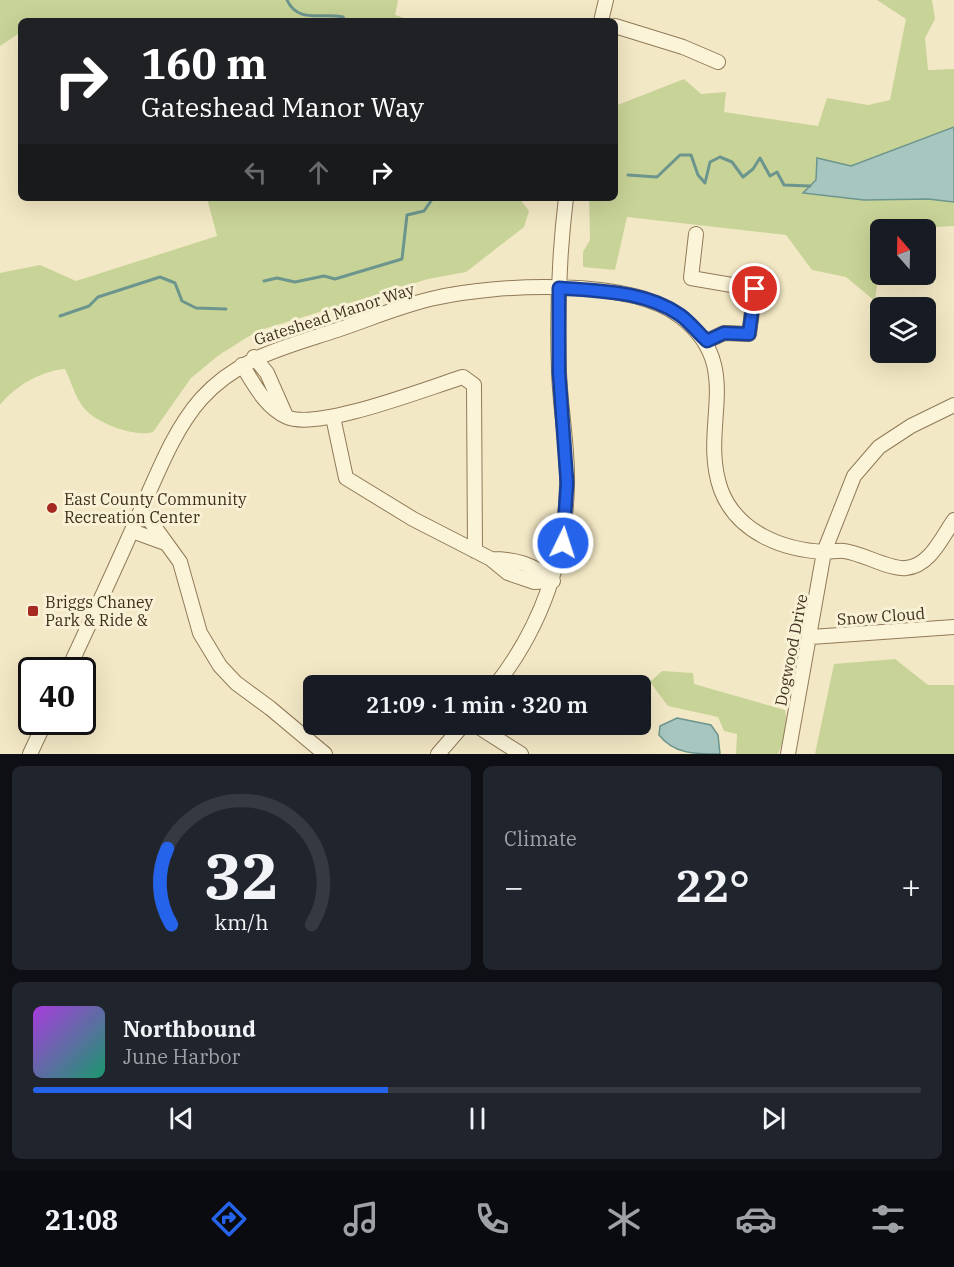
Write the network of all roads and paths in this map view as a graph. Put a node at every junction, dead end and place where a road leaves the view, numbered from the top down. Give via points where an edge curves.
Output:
1 (606, 0) edge
2 (602, 18) edge
3 (618, 27) edge
4 (718, 62) dead end
5 (566, 201) edge
6 (696, 234) dead end
7 (559, 288) junction
8 (707, 341) junction
9 (254, 357) junction
10 (242, 366) junction
11 (954, 405) edge
12 (286, 416) junction
13 (333, 417) junction
14 (140, 513) junction
15 (954, 520) edge
16 (132, 531) junction
17 (165, 543) junction
18 (474, 551) junction
19 (824, 552) junction
20 (552, 581) junction
21 (954, 627) edge
22 (811, 637) junction
23 (74, 657) edge
24 (503, 675) edge
25 (39, 735) edge
26 (454, 735) edge
27 (491, 735) edge
28 (30, 754) edge
29 (325, 754) edge
30 (438, 754) edge
31 (521, 754) edge
32 (788, 754) edge

1 - 2 street
3 - 4 street
5 - 7 street
6 - 8 street via 691,278 755,289 749,334 724,333
7 - 8 street, Gateshead Manor Way via 626,294 664,306
7 - 9 street, Gateshead Manor Way via 490,289 433,298
7 - 20 street via 559,372 567,483 563,543
8 - 19 street via 716,364 716,471 734,516 768,541
9 - 10 street, Gateshead Manor Way
9 - 12 street via 267,373
10 - 12 street via 267,403
10 - 14 street, Gateshead Manor Way via 204,396 187,416
11 - 19 street, Dogwood Drive via 879,447 854,476
12 - 13 street via 297,420
13 - 18 street via 346,478
13 - 18 street via 463,377 474,385
14 - 16 street, Gateshead Manor Way
14 - 17 street
15 - 19 street via 927,560 905,569 843,550
16 - 17 street
16 - 23 street, Gateshead Manor Way
17 - 29 street via 180,562 200,633 220,666
18 - 20 street via 490,559 510,559 538,568
19 - 22 street, Dogwood Drive
20 - 24 street via 523,645
21 - 22 street, Snow Cloud
22 - 32 street, Dogwood Drive
25 - 28 street
26 - 30 street
27 - 31 street

